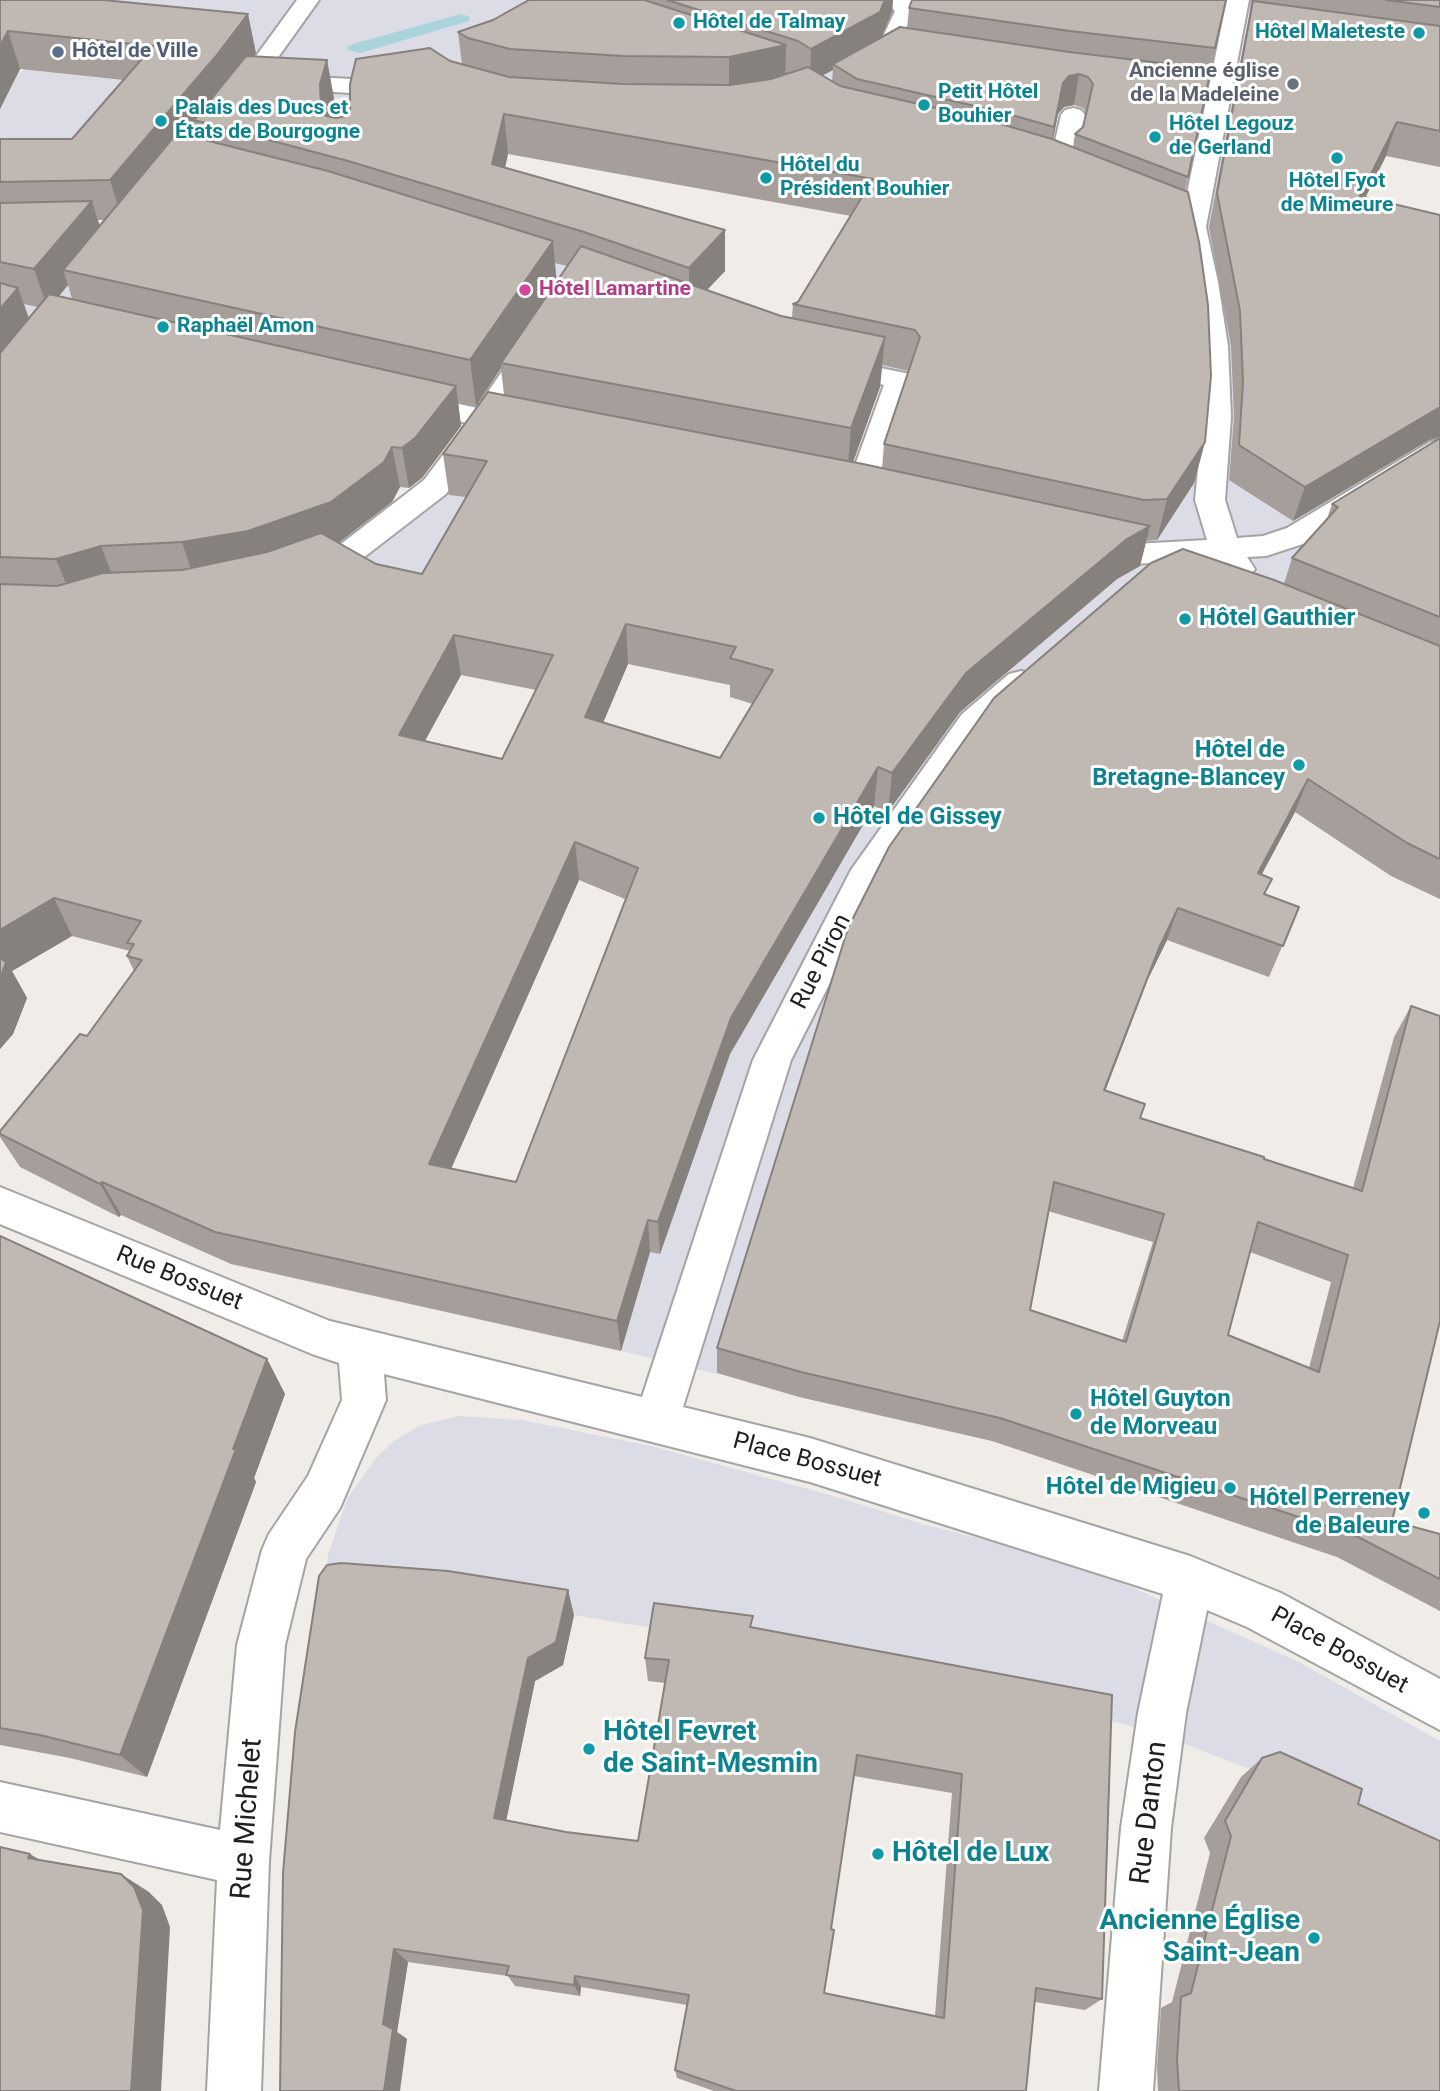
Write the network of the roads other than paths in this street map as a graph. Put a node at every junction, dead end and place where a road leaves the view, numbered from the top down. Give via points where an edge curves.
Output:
1 (308, 0) edge
2 (895, 0) edge
3 (1242, 16) edge
4 (892, 54) edge
5 (427, 76) edge
6 (247, 86) junction
7 (351, 86) junction
8 (1193, 89) edge
9 (1219, 92) junction
10 (345, 112) edge
11 (1073, 115) edge
12 (217, 122) edge
13 (1061, 169) edge
14 (545, 328) edge
15 (802, 359) edge
16 (389, 397) edge
17 (484, 419) junction
18 (551, 432) edge
19 (1440, 448) edge
20 (860, 493) edge
21 (1069, 540) edge
22 (1224, 548) junction
23 (278, 577) edge
24 (1254, 589) edge
25 (1047, 660) edge
26 (0, 1205) edge
27 (360, 1349) junction
28 (656, 1422) junction
29 (1190, 1578) junction
30 (1440, 1706) edge
31 (0, 1807) edge
32 (243, 1861) junction
33 (234, 2091) edge
34 (1126, 2091) edge

1 - 6 street
2 - 4 street via 906,11 890,45
3 - 9 street
5 - 7 street
6 - 7 street
6 - 12 street
7 - 10 street
8 - 9 street
9 - 22 street via 1184,223 1205,282 1214,346 1217,417 1210,499
11 - 13 street
14 - 17 street
15 - 20 street via 900,380
16 - 17 street
17 - 18 street
17 - 23 street via 435,487 384,527 352,551
19 - 22 street via 1298,536 1266,546
21 - 22 street via 1132,573 1170,568
22 - 24 street
25 - 28 street, Rue Piron via 974,722 863,882 772,1060
26 - 27 street, Rue Bossuet via 327,1340
27 - 28 street, Place Bossuet
27 - 32 street, Rue Michelet via 364,1400 324,1492 285,1550 261,1645
28 - 29 street, Place Bossuet via 810,1460
29 - 30 street, Place Bossuet via 1264,1609
29 - 34 street, Rue Danton via 1162,1713 1146,1828
31 - 32 street
32 - 33 street, Rue Michelet

